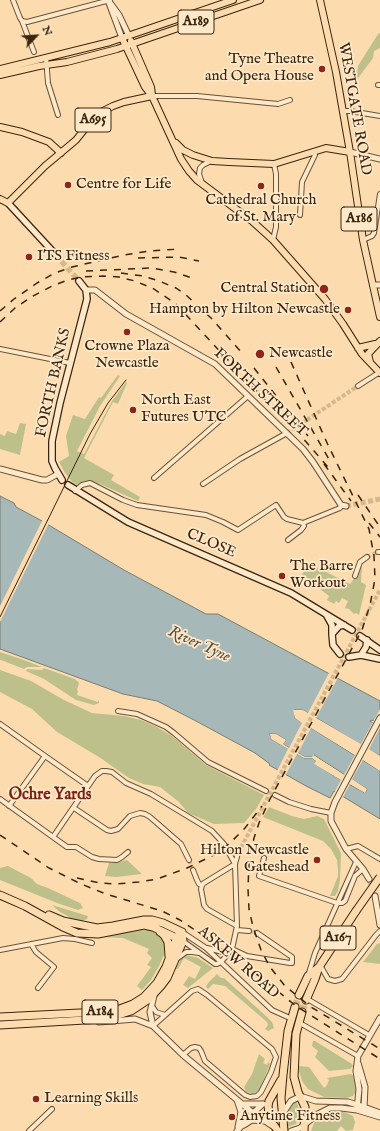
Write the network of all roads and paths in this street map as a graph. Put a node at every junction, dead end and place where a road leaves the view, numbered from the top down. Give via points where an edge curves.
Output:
1 (13, 0) edge
2 (109, 0) edge
3 (234, 0) edge
4 (260, 0) edge
5 (320, 0) edge
6 (22, 21) junction
7 (125, 37) junction
8 (129, 45) junction
9 (34, 52) dead end
10 (46, 58) junction
11 (46, 65) junction
12 (0, 69) edge
13 (0, 75) edge
14 (152, 96) junction
15 (290, 100) dead end
16 (343, 111) junction
17 (58, 116) dead end
18 (380, 116) edge
19 (0, 126) edge
20 (172, 139) junction
21 (314, 151) junction
22 (350, 152) junction
23 (61, 154) junction
24 (380, 159) edge
25 (212, 161) junction
26 (274, 164) junction
27 (205, 186) junction
28 (380, 194) edge
29 (0, 199) edge
30 (276, 202) junction
31 (300, 202) junction
32 (8, 203) junction
33 (300, 215) dead end
34 (273, 240) junction
35 (363, 240) junction
36 (56, 255) tunnel mouth
37 (79, 281) tunnel mouth
38 (377, 285) edge
39 (86, 290) junction
40 (380, 317) edge
41 (378, 342) edge
42 (358, 348) junction
43 (0, 349) edge
44 (70, 363) junction
45 (370, 363) junction
46 (380, 373) edge
47 (358, 386) tunnel mouth
48 (248, 396) junction
49 (287, 433) junction
50 (0, 470) edge
51 (58, 474) junction
52 (154, 478) dead end
53 (62, 480) dead end
54 (203, 484) dead end
55 (68, 486) dead end
56 (75, 490) junction
57 (344, 505) joint
58 (303, 523) junction
59 (288, 540) dead end
60 (367, 557) tunnel mouth
61 (355, 576) dead end
62 (322, 612) junction
63 (344, 625) junction
64 (352, 630) dead end
65 (332, 634) junction
66 (360, 636) dead end
67 (367, 640) junction
68 (380, 650) edge
69 (340, 654) dead end
70 (361, 655) junction
71 (349, 657) dead end
72 (380, 659) edge
73 (118, 711) dead end
74 (380, 718) edge
75 (0, 724) edge
76 (45, 756) junction
77 (88, 786) junction
78 (266, 791) dead end
79 (275, 795) dead end
80 (0, 799) edge
81 (9, 806) junction
82 (74, 808) junction
83 (331, 813) junction
84 (53, 837) junction
85 (346, 849) junction
86 (128, 852) dead end
87 (238, 853) tunnel mouth
88 (264, 858) dead end
89 (380, 859) edge
90 (189, 860) tunnel mouth
91 (356, 862) junction
92 (235, 864) junction
93 (363, 869) junction
94 (193, 870) tunnel mouth
95 (380, 877) edge
96 (369, 878) tunnel mouth
97 (202, 885) junction
98 (0, 892) edge
99 (0, 896) edge
100 (376, 896) tunnel mouth
101 (337, 903) junction
102 (380, 925) edge
103 (153, 927) junction
104 (237, 928) junction
105 (249, 932) tunnel mouth
106 (380, 932) edge
107 (257, 933) tunnel mouth
108 (181, 937) junction
109 (92, 943) dead end
110 (31, 944) junction
111 (206, 948) junction
112 (232, 949) junction
113 (0, 950) edge
114 (201, 954) junction
115 (172, 960) junction
116 (219, 963) junction
117 (319, 966) junction
118 (308, 976) junction
119 (38, 988) dead end
120 (155, 993) junction
121 (299, 995) tunnel mouth
122 (308, 1000) joint
123 (151, 1003) junction
124 (295, 1007) tunnel mouth
125 (302, 1012) tunnel mouth
126 (165, 1015) junction
127 (0, 1017) edge
128 (380, 1018) edge
129 (291, 1019) junction
130 (64, 1021) junction
131 (298, 1022) junction
132 (0, 1024) edge
133 (153, 1026) junction
134 (369, 1035) junction
135 (183, 1055) junction
136 (358, 1056) junction
137 (357, 1063) junction
138 (283, 1075) junction
139 (359, 1092) junction
140 (300, 1097) junction
141 (271, 1098) junction
142 (236, 1100) junction
143 (344, 1101) junction
144 (242, 1104) junction
145 (263, 1104) junction
146 (357, 1107) junction
147 (52, 1108) dead end
148 (364, 1109) junction
149 (253, 1113) junction
150 (283, 1113) junction
151 (380, 1113) edge
152 (380, 1117) edge
153 (265, 1121) junction
154 (304, 1128) edge
155 (278, 1130) edge
156 (29, 1131) edge
157 (237, 1131) edge
158 (284, 1131) edge
159 (292, 1131) edge

1 - 6 street
2 - 6 street via 27,22
2 - 7 street via 119,15
3 - 7 main road, A189
4 - 8 main road, A189
5 - 16 main road, WESTGATE ROAD / A186
6 - 9 street
7 - 8 main road
7 - 10 main road, A189
8 - 11 main road, A189 via 81,59
8 - 14 main road via 151,87
10 - 11 street
10 - 12 main road, A189
11 - 13 main road, A189
11 - 17 street via 48,84
14 - 15 street via 197,96 278,104
14 - 20 main road
14 - 23 main road, A695 via 124,102 96,116
16 - 18 street
16 - 22 main road, WESTGATE ROAD / A186
19 - 23 main road via 49,142
20 - 25 main road via 188,153
20 - 27 main road via 185,166
21 - 22 main road via 326,148
21 - 26 main road
21 - 31 street via 315,155 302,182
22 - 24 street
22 - 35 main road, WESTGATE ROAD / A186
23 - 32 main road, A695
25 - 26 main road
25 - 27 street via 202,165 199,171 199,178
26 - 30 street
27 - 34 main road
28 - 35 street via 374,233
29 - 32 main road
30 - 31 street
30 - 34 street
31 - 33 street
32 - 36 main road
34 - 42 main road via 328,304
35 - 38 main road, WESTGATE ROAD / A186
37 - 39 main road
38 - 40 main road, WESTGATE ROAD / A186
39 - 44 main road, FORTH BANKS via 88,299
39 - 48 street, FORTH STREET via 95,290 126,314 212,361
41 - 42 main road
41 - 45 main road via 368,354
42 - 45 main road
43 - 44 street
44 - 51 main road, FORTH BANKS via 52,441 52,461
45 - 46 main road
46 - 47 street
48 - 49 street, FORTH STREET
48 - 52 street
49 - 54 street via 240,459
49 - 57 street, FORTH STREET via 308,454
50 - 51 street via 42,480
51 - 53 main road, FORTH BANKS
55 - 56 main road, CLOSE
56 - 58 street via 82,485 90,484 137,505 206,515 238,530 276,505 284,517
56 - 62 main road, CLOSE via 123,519 289,592
57 - 58 street
58 - 59 street via 301,530
60 - 61 street via 360,562
62 - 63 main road, CLOSE
62 - 65 main road via 331,621
63 - 64 main road, CLOSE
63 - 65 main road via 339,626
65 - 69 main road via 333,645
66 - 67 main road
67 - 68 main road
67 - 70 main road
70 - 71 main road
70 - 72 main road
73 - 78 street via 137,714 166,727 208,762
74 - 83 street via 337,797
75 - 76 street
76 - 77 street
76 - 81 street
77 - 82 street
77 - 92 street via 98,773 112,772 121,780 151,794 212,832 224,844
79 - 83 street via 289,802
80 - 81 street
81 - 84 street
82 - 84 street
82 - 90 street via 111,831 118,829 130,816 145,814 181,844
83 - 85 street via 331,821
84 - 86 street via 67,846 76,847 99,859 117,860
85 - 89 street via 358,846
85 - 91 street
87 - 92 street
88 - 101 street via 259,876
91 - 93 street
91 - 101 street
92 - 97 street
92 - 104 street
93 - 96 street
93 - 101 street via 355,876 345,901
94 - 97 street via 199,884
95 - 117 highway, A167, bridge
97 - 104 street via 204,905 207,909
98 - 108 highway, ASKEW ROAD via 69,922 101,928 152,920 163,923
99 - 103 highway, ASKEW ROAD via 80,934 94,935 141,925
100 - 102 street
101 - 118 street
103 - 108 highway, ASKEW ROAD
103 - 115 highway via 167,938
104 - 105 street
104 - 112 street
106 - 117 street via 342,979 328,979
107 - 112 street via 292,957 293,961 290,964 246,956
108 - 111 street, ASKEW ROAD
108 - 114 street, ASKEW ROAD
108 - 115 highway, A184
109 - 110 street via 70,938
110 - 113 street
110 - 119 street via 36,952 54,967
111 - 112 street via 223,952
111 - 116 street, ASKEW ROAD
112 - 116 street
114 - 115 street, ASKEW ROAD via 186,952
114 - 116 street, ASKEW ROAD via 212,963
115 - 120 highway, A184 via 167,978
115 - 127 highway, A184 via 153,988 138,1001 117,1010
116 - 129 street, ASKEW ROAD via 272,1010
117 - 118 highway, A167
117 - 122 highway, A167
118 - 121 highway, A167
120 - 123 street
120 - 130 highway, A184 via 139,1006 122,1014 102,1019
122 - 134 street
123 - 126 street via 154,1011
123 - 133 street
124 - 129 highway
125 - 131 highway
126 - 133 street
126 - 135 street via 195,989 199,989 276,1055 263,1089 259,1095 253,1097 245,1095 205,1061 198,1048 191,1048
128 - 134 street
129 - 131 street, ASKEW ROAD
129 - 138 highway
130 - 132 highway, A184
130 - 133 street via 135,1019
131 - 136 street, ASKEW ROAD
131 - 140 highway via 294,1071
133 - 135 street
134 - 136 street
135 - 142 street
136 - 137 street
137 - 139 street
137 - 148 street via 365,1087
138 - 141 highway
138 - 150 highway
139 - 143 street via 352,1099
139 - 146 street
140 - 143 street via 316,1101
140 - 150 street via 288,1104
140 - 154 highway via 305,1107
141 - 145 highway
141 - 155 highway via 268,1112 270,1120
142 - 144 street
142 - 157 street via 241,1112
143 - 146 street
144 - 145 street
144 - 149 street
145 - 149 street
146 - 148 street
146 - 154 street via 326,1109
147 - 156 street
148 - 151 street
148 - 152 street
149 - 153 street
149 - 157 street
150 - 158 highway
153 - 155 street
153 - 157 street via 252,1120
154 - 159 street

